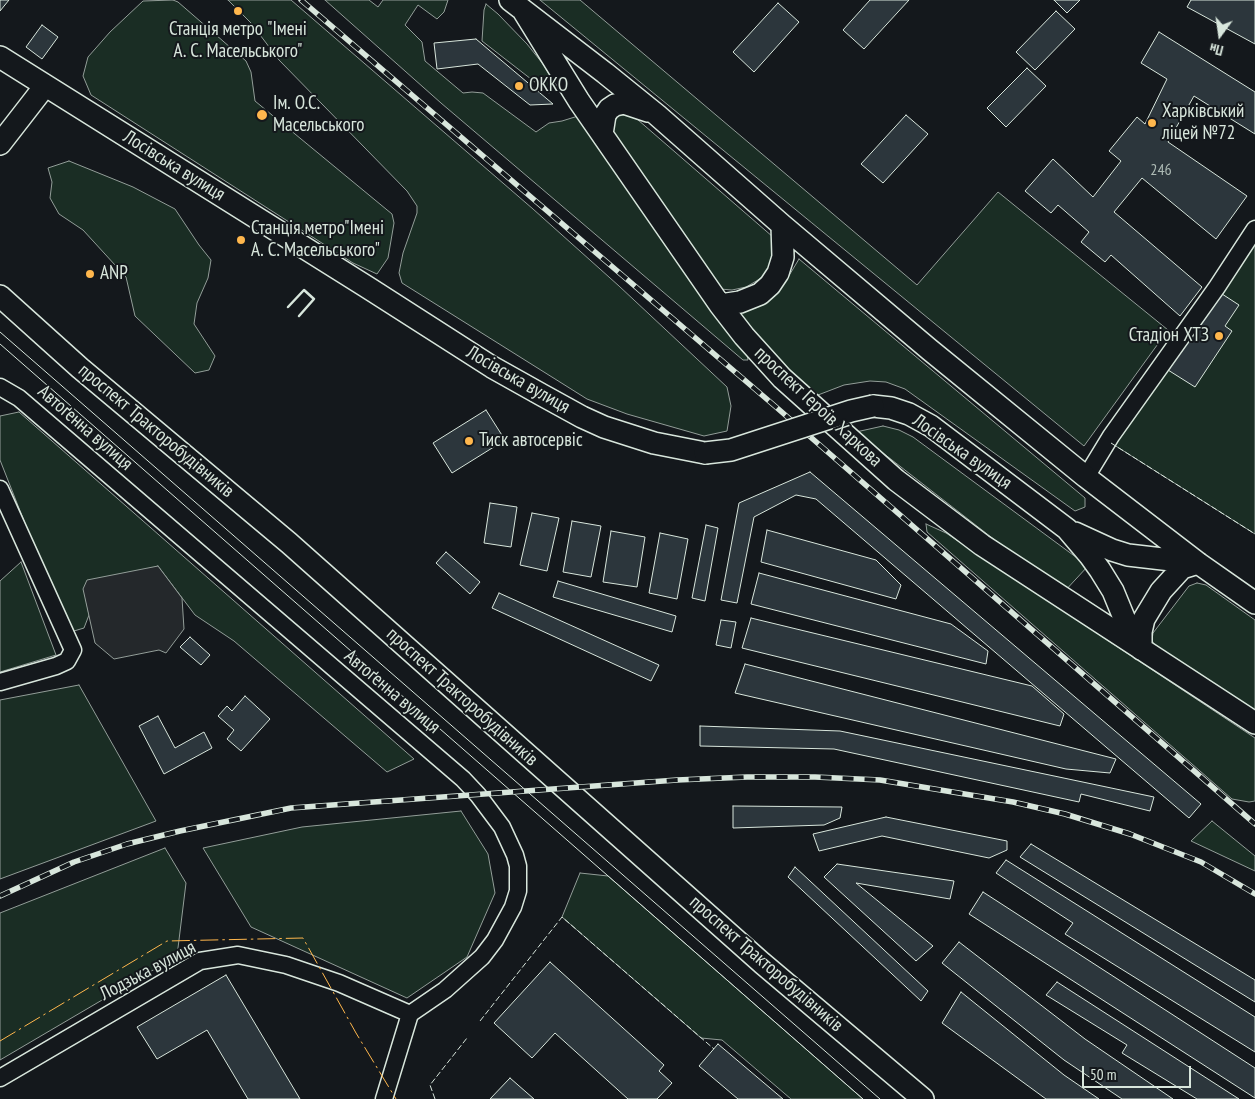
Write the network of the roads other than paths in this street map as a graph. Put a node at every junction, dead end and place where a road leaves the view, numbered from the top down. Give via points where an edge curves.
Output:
1 (517, 6) edge
2 (0, 57) edge
3 (45, 86) junction
4 (657, 115) junction
5 (602, 134) junction
6 (0, 144) edge
7 (782, 225) junction
8 (1255, 229) edge
9 (0, 296) edge
10 (720, 305) junction
11 (0, 387) edge
12 (19, 398) junction
13 (0, 401) edge
14 (1086, 477) junction
15 (0, 489) edge
16 (1067, 529) junction
17 (1198, 563) junction
18 (1255, 602) edge
19 (1141, 648) junction
20 (0, 682) edge
21 (1255, 723) edge
22 (410, 1014) junction
23 (0, 1078) edge
24 (384, 1099) edge
25 (923, 1099) edge

1 - 4 main road, проспект Героїв Харкова
1 - 5 main road, проспект Героїв Харкова
2 - 3 main road, Лосівська вулиця
3 - 6 main road
3 - 16 main road, Лосівська вулиця, bridge via 492,367 582,417 654,443 705,453 731,450 873,406 891,408 931,426
4 - 5 main road via 624,103 615,105 605,115
4 - 7 main road, проспект Героїв Харкова
5 - 10 main road, проспект Героїв Харкова
7 - 10 main road via 783,257 770,285 760,294 740,302
7 - 14 main road, проспект Героїв Харкова
8 - 14 street
9 - 25 main road, проспект Тракторобудівників via 80,368 289,543 762,963
10 - 19 main road, проспект Героїв Харкова via 782,378 896,480 982,545
11 - 12 street, Автоґенна вулиця
12 - 13 street
12 - 22 street, Автоґенна вулиця via 463,779 502,827 518,866 518,891 513,907 482,957 445,990
14 - 17 main road, проспект Героїв Харкова
15 - 20 street via 73,650 67,661 56,666
16 - 17 main road via 1128,555
16 - 19 main road via 1100,570
17 - 18 main road, проспект Героїв Харкова
17 - 19 main road via 1182,568 1161,591 1144,620
19 - 21 main road, проспект Героїв Харкова
22 - 23 street, Лодзька вулиця via 339,983 286,965 238,955 200,961
22 - 24 street

